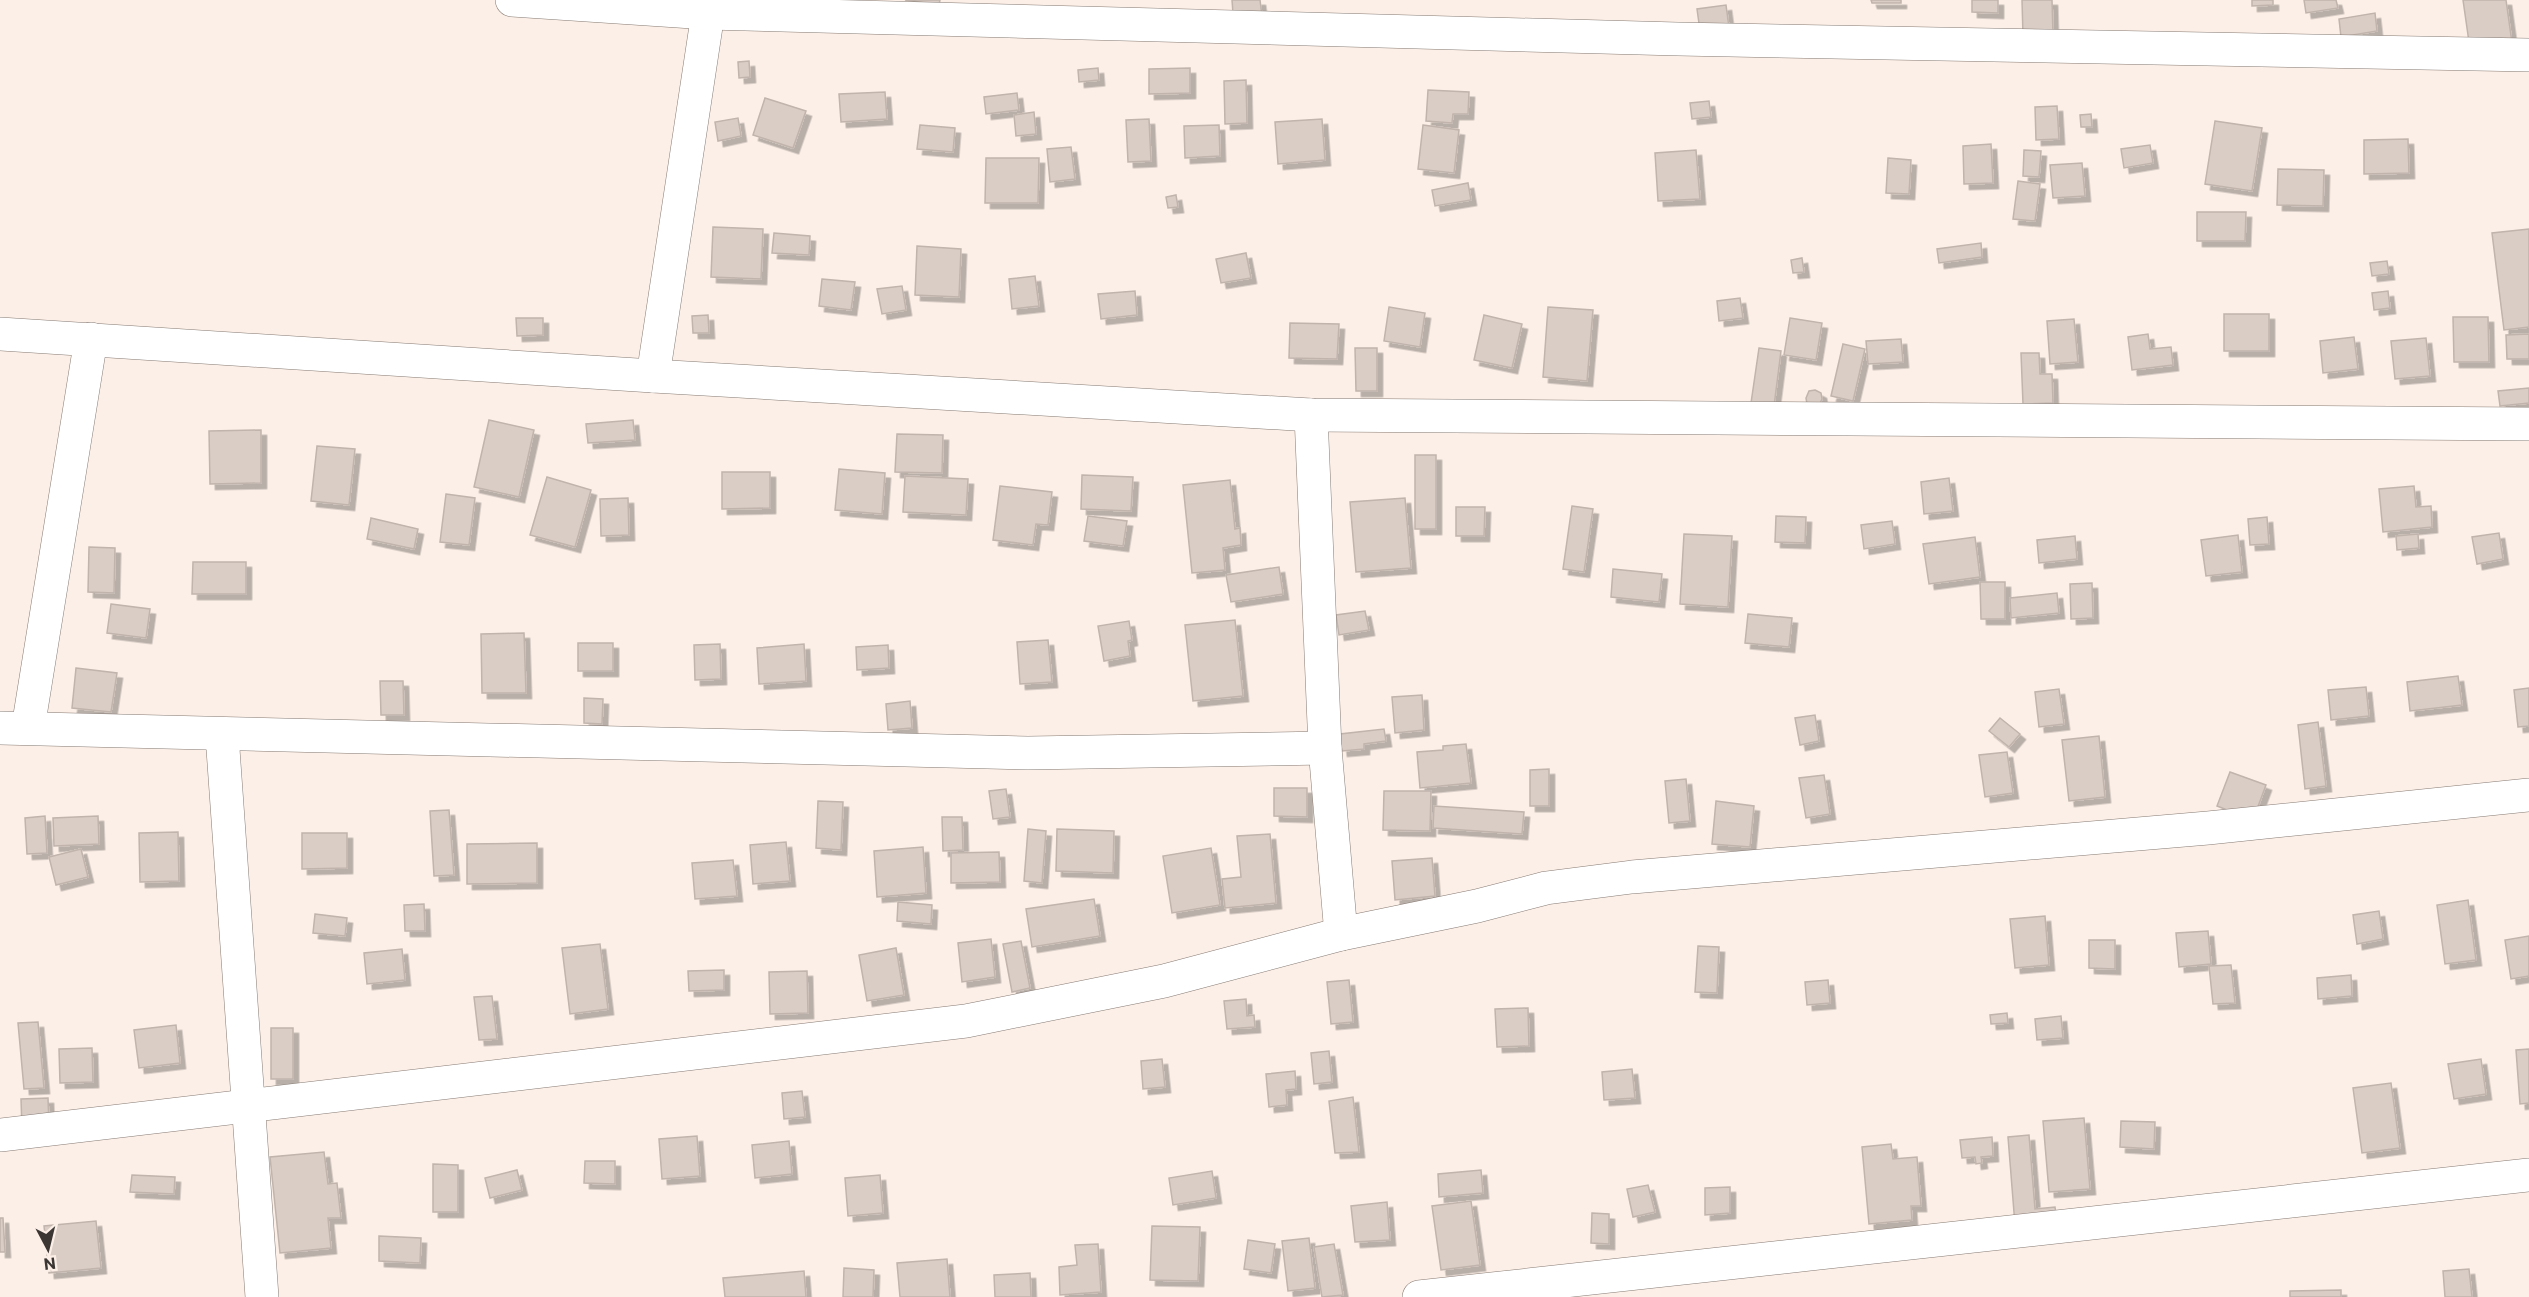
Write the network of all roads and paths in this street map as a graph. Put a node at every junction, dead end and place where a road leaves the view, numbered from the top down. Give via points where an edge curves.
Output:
1 (512, 0) edge
2 (709, 7) edge
3 (2529, 55) edge
4 (0, 334) edge
5 (92, 339) junction
6 (653, 376) junction
7 (1311, 415) junction
8 (2529, 424) edge
9 (14, 728) edge
10 (222, 735) junction
11 (1325, 748) junction
12 (2529, 795) edge
13 (1341, 934) junction
14 (248, 1107) junction
15 (0, 1136) edge
16 (2529, 1175) edge
17 (262, 1297) edge
18 (1419, 1297) edge

1 - 2 street
2 - 3 street via 1678,39
2 - 6 street
4 - 5 street
5 - 6 street
5 - 9 street
6 - 7 street
7 - 8 street
7 - 11 street
9 - 10 street
10 - 11 street via 1028,753
10 - 14 street
11 - 13 street
12 - 13 street via 2208,828 1621,879 1546,888
13 - 14 street via 1164,981 966,1021
14 - 15 street
14 - 17 street
16 - 18 street

